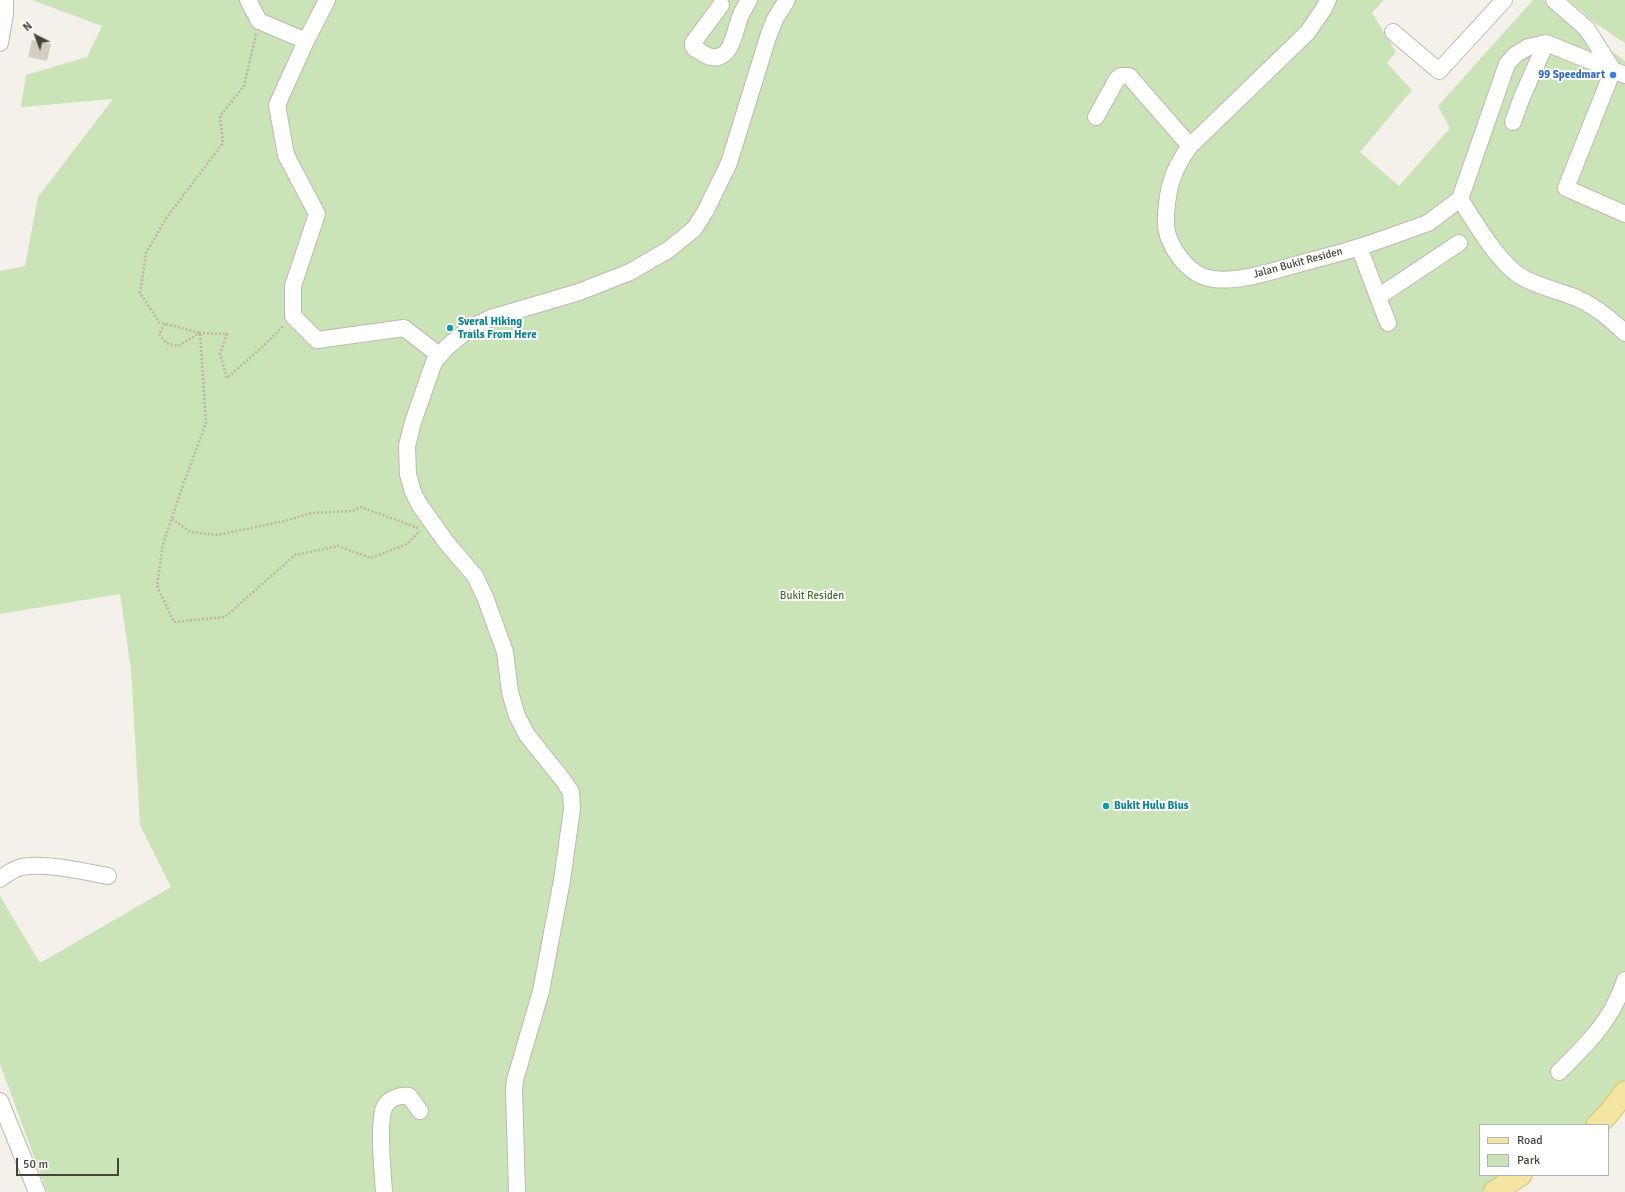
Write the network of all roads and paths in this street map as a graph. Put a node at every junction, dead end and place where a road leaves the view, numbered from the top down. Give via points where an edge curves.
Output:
1 (5, 0) edge
2 (248, 0) edge
3 (327, 0) edge
4 (749, 0) edge
5 (787, 0) edge
6 (1328, 0) edge
7 (1504, 0) edge
8 (1554, 0) edge
9 (721, 5) dead end
10 (259, 21) junction
11 (1393, 32) dead end
12 (306, 41) junction
13 (0, 43) edge
14 (1546, 43) junction
15 (1619, 73) edge
16 (1498, 87) junction
17 (1522, 97) junction
18 (1096, 117) dead end
19 (1513, 122) dead end
20 (1190, 146) junction
21 (1460, 199) junction
22 (1625, 214) edge
23 (1459, 243) dead end
24 (1359, 247) junction
25 (1378, 297) junction
26 (293, 316) junction
27 (1388, 323) dead end
28 (166, 324) junction
29 (200, 333) junction
30 (1625, 334) edge
31 (439, 355) junction
32 (172, 519) junction
33 (108, 876) dead end
34 (0, 879) edge
35 (1625, 980) edge
36 (1559, 1072) dead end
37 (1625, 1092) edge
38 (0, 1101) edge
39 (420, 1112) dead end
40 (1598, 1124) edge
41 (1519, 1176) edge
42 (37, 1192) edge
43 (384, 1192) edge
44 (517, 1192) edge
45 (1494, 1192) edge

1 - 13 street
2 - 10 street
3 - 12 street
4 - 9 street via 740,16 731,44 721,56 710,57 694,48 693,43
5 - 31 street via 768,37 729,163 694,229 668,250 630,272 579,292 480,323
6 - 20 street, Jalan Bukit Residen via 1324,10 1307,32
7 - 11 street via 1439,71
8 - 15 street via 1587,29
10 - 12 street
10 - 28 path via 244,86 220,116 223,143 167,217 146,253 140,293 159,322
12 - 26 street via 277,105 286,154 317,214 293,286
14 - 15 street
14 - 16 street via 1528,47 1515,55 1507,64
14 - 17 street
15 - 22 street via 1566,188
16 - 17 street
16 - 21 street
17 - 19 street
18 - 20 street via 1117,79 1129,76
20 - 24 street, Jalan Bukit Residen via 1182,157 1167,193 1167,235 1181,260 1207,278 1246,277
21 - 24 street, Jalan Bukit Residen via 1428,223
21 - 30 street via 1482,234 1518,275 1574,297 1599,310
23 - 25 street
24 - 25 street
25 - 27 street
26 - 29 path via 227,378 220,354 227,334
26 - 31 street via 317,340 404,328
28 - 29 path
28 - 29 path via 159,334 166,343 178,346
29 - 32 path via 206,424
31 - 44 street via 434,362 415,415 407,446 408,474 413,492 446,542 475,576 505,652 510,692 518,716 527,735 571,792 572,809 562,880 541,991 515,1080
32 - 32 path via 190,532 217,535 311,513 353,511 361,507 422,530 407,544 372,558 338,546 296,555 225,617 174,622 157,586 164,544
33 - 34 street via 38,866 23,867
35 - 36 street via 1615,1005 1597,1031
37 - 40 main road
38 - 42 street
39 - 43 street via 409,1096 399,1096 385,1105 381,1120
41 - 45 main road

